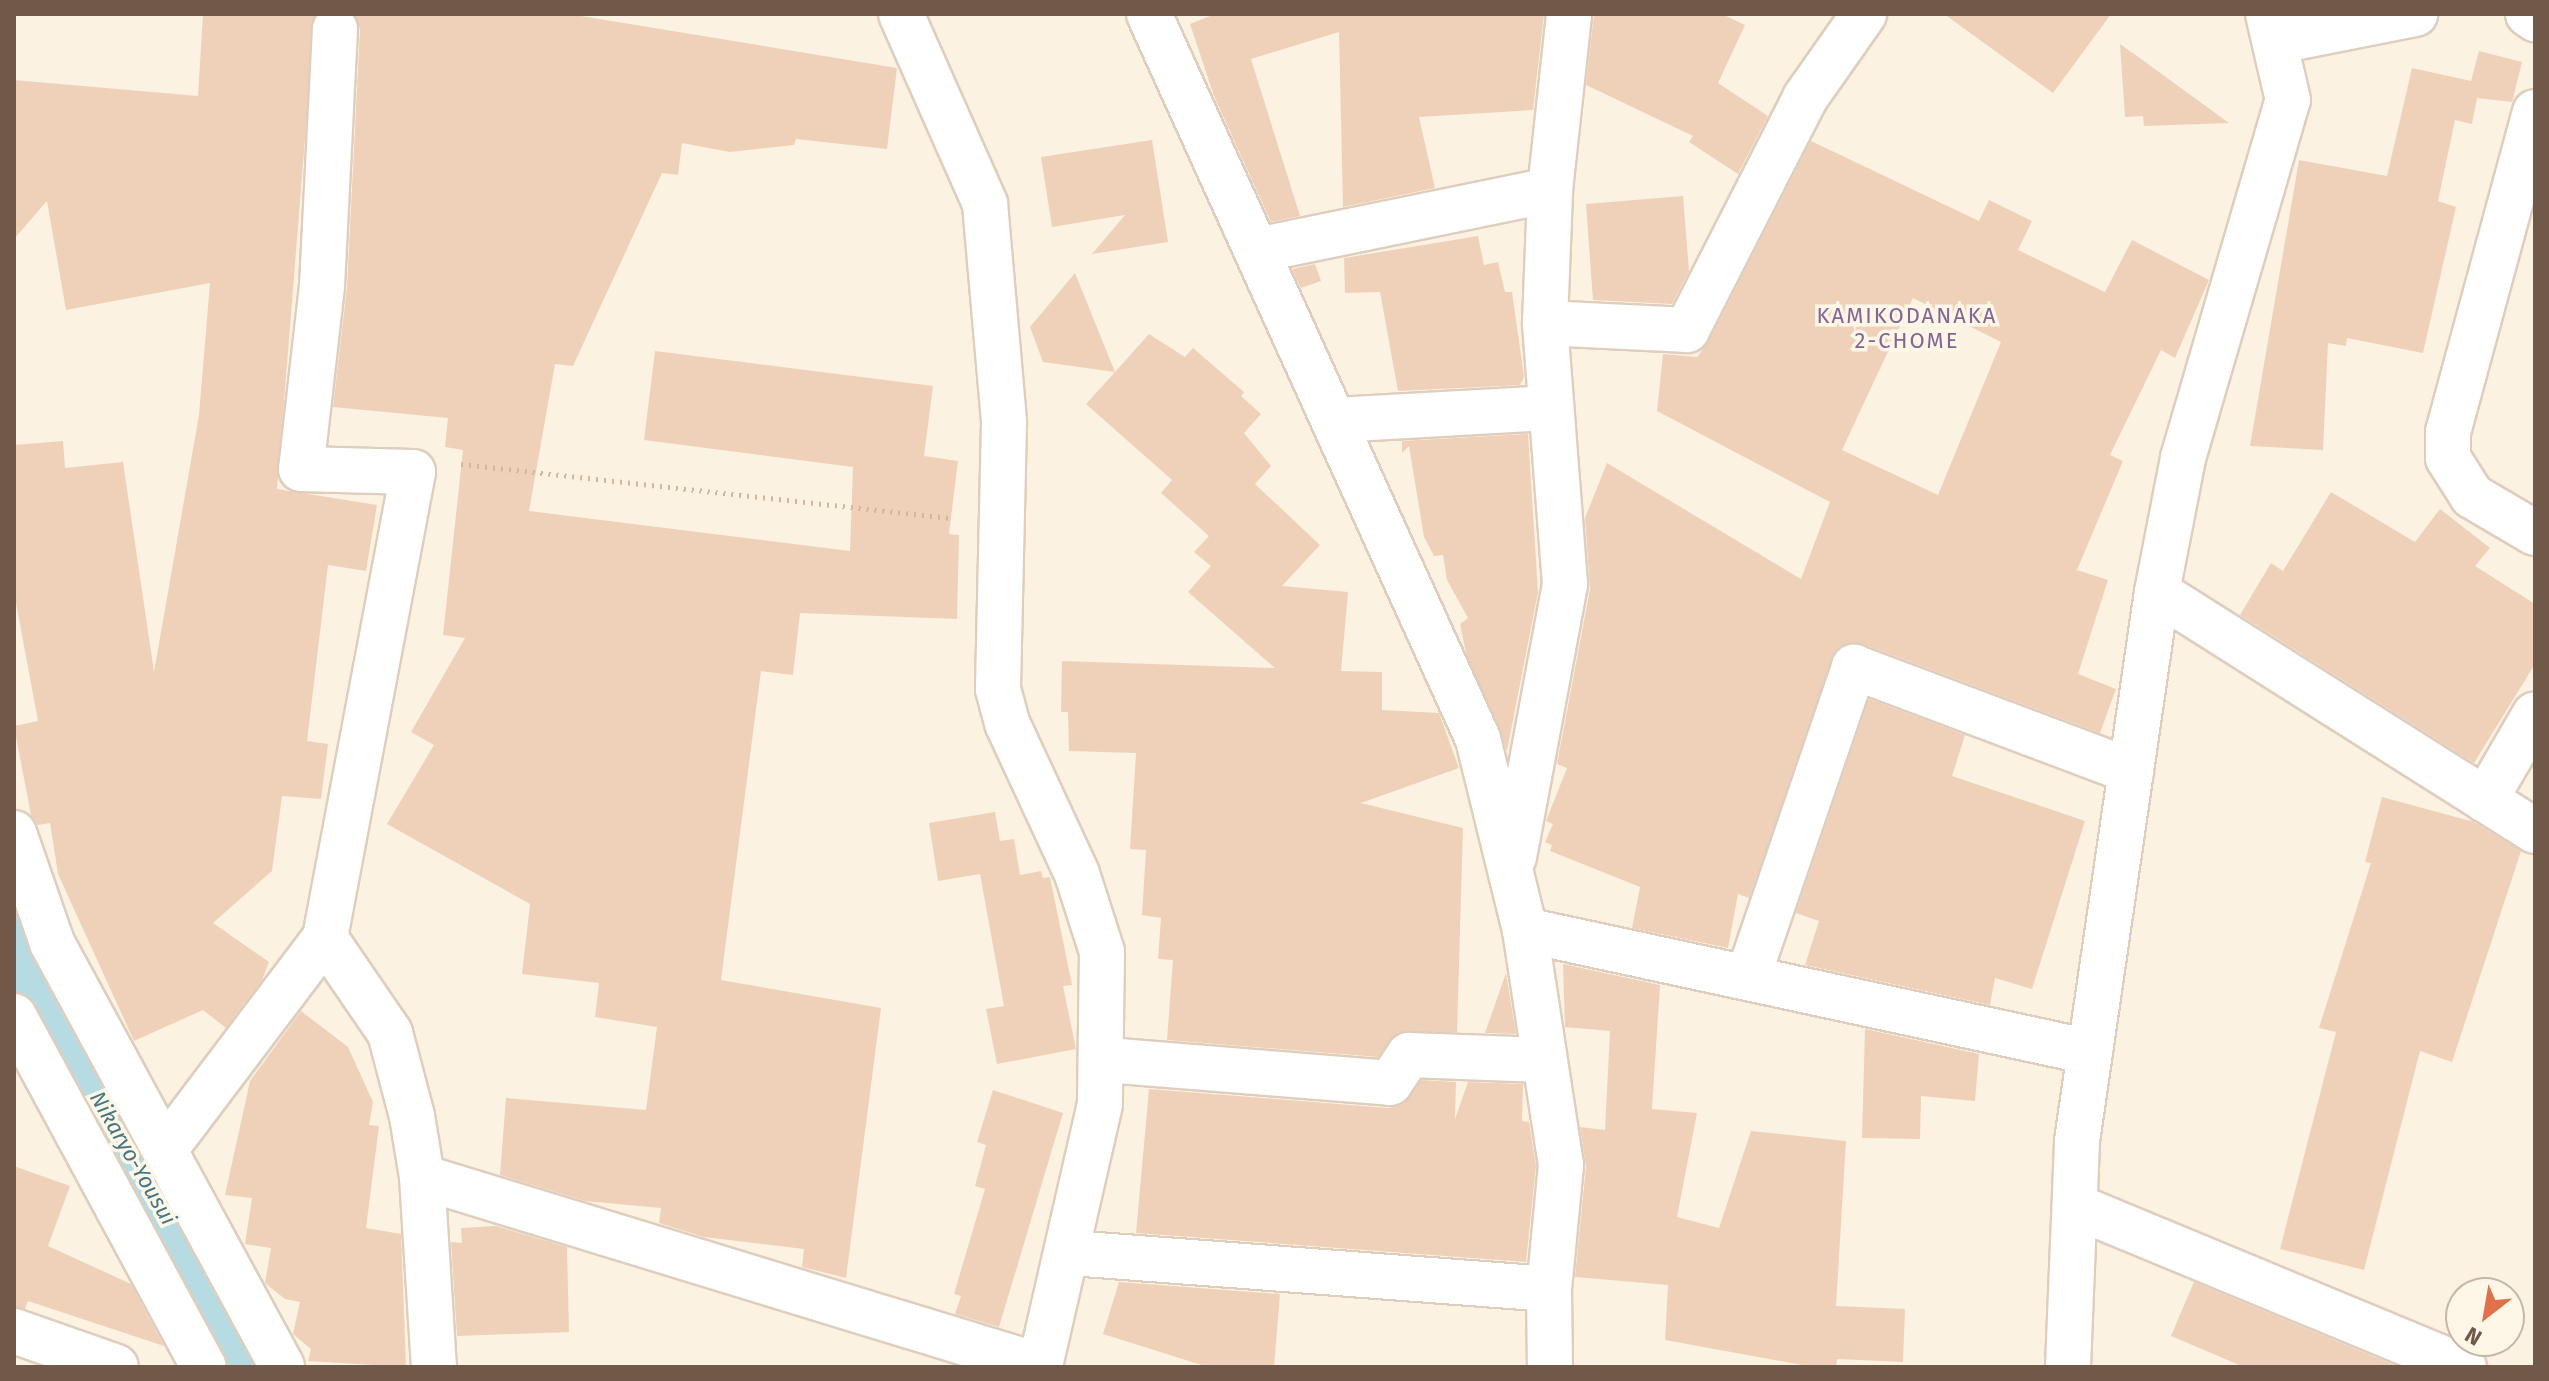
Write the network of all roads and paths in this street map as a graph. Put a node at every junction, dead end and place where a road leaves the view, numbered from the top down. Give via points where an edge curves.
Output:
1 (901, 14) edge
2 (1149, 14) edge
3 (1569, 14) edge
4 (1864, 14) edge
5 (2415, 14) edge
6 (2528, 14) edge
7 (2535, 19) edge
8 (2274, 28) edge
9 (335, 29) dead end
10 (2535, 112) edge
11 (1550, 190) junction
12 (1258, 250) junction
13 (1545, 323) junction
14 (1548, 408) junction
15 (1335, 420) junction
16 (413, 472) junction
17 (1001, 524) junction
18 (2535, 533) edge
19 (2157, 592) junction
20 (2535, 714) edge
21 (2131, 771) junction
22 (2485, 800) junction
23 (2535, 831) edge
24 (14, 833) edge
25 (1512, 871) junction
26 (1525, 930) junction
27 (325, 938) junction
28 (1748, 977) junction
29 (14, 1016) edge
30 (2090, 1052) junction
31 (1106, 1060) junction
32 (1542, 1060) junction
33 (166, 1148) junction
34 (422, 1177) junction
35 (2075, 1206) junction
36 (1071, 1253) junction
37 (1549, 1289) junction
38 (14, 1331) edge
39 (116, 1367) edge
40 (204, 1367) edge
41 (282, 1367) edge
42 (434, 1367) edge
43 (1040, 1367) edge
44 (1550, 1367) edge
45 (2068, 1367) edge
46 (2464, 1367) edge

1 - 17 street via 985,204 1004,423
2 - 12 street
3 - 11 street
4 - 13 street via 1805,98 1687,330
5 - 8 street
6 - 7 street
8 - 19 street via 2288,100 2183,458
9 - 16 street via 322,286 301,469
10 - 18 street via 2448,432 2448,458 2472,496
11 - 12 street
11 - 13 street
12 - 15 street
13 - 14 street
14 - 15 street
14 - 25 street via 1565,584
15 - 25 street via 1478,739
16 - 17 path via 432,461
16 - 27 street
17 - 31 street via 998,689 1007,723 1077,874 1102,952
19 - 21 street
19 - 22 street
20 - 22 street
21 - 28 street via 1854,667
21 - 30 street
22 - 23 street
24 - 33 street via 52,943
25 - 26 street
26 - 28 street
26 - 32 street
27 - 33 street
27 - 34 street via 390,1033
28 - 30 street
29 - 40 street
30 - 35 street
31 - 32 street via 1390,1083 1409,1055
31 - 36 street
32 - 37 street via 1561,1165
33 - 41 street
34 - 42 street
34 - 43 street
35 - 45 street
35 - 46 street
36 - 37 street
36 - 43 street
37 - 44 street
38 - 39 street

